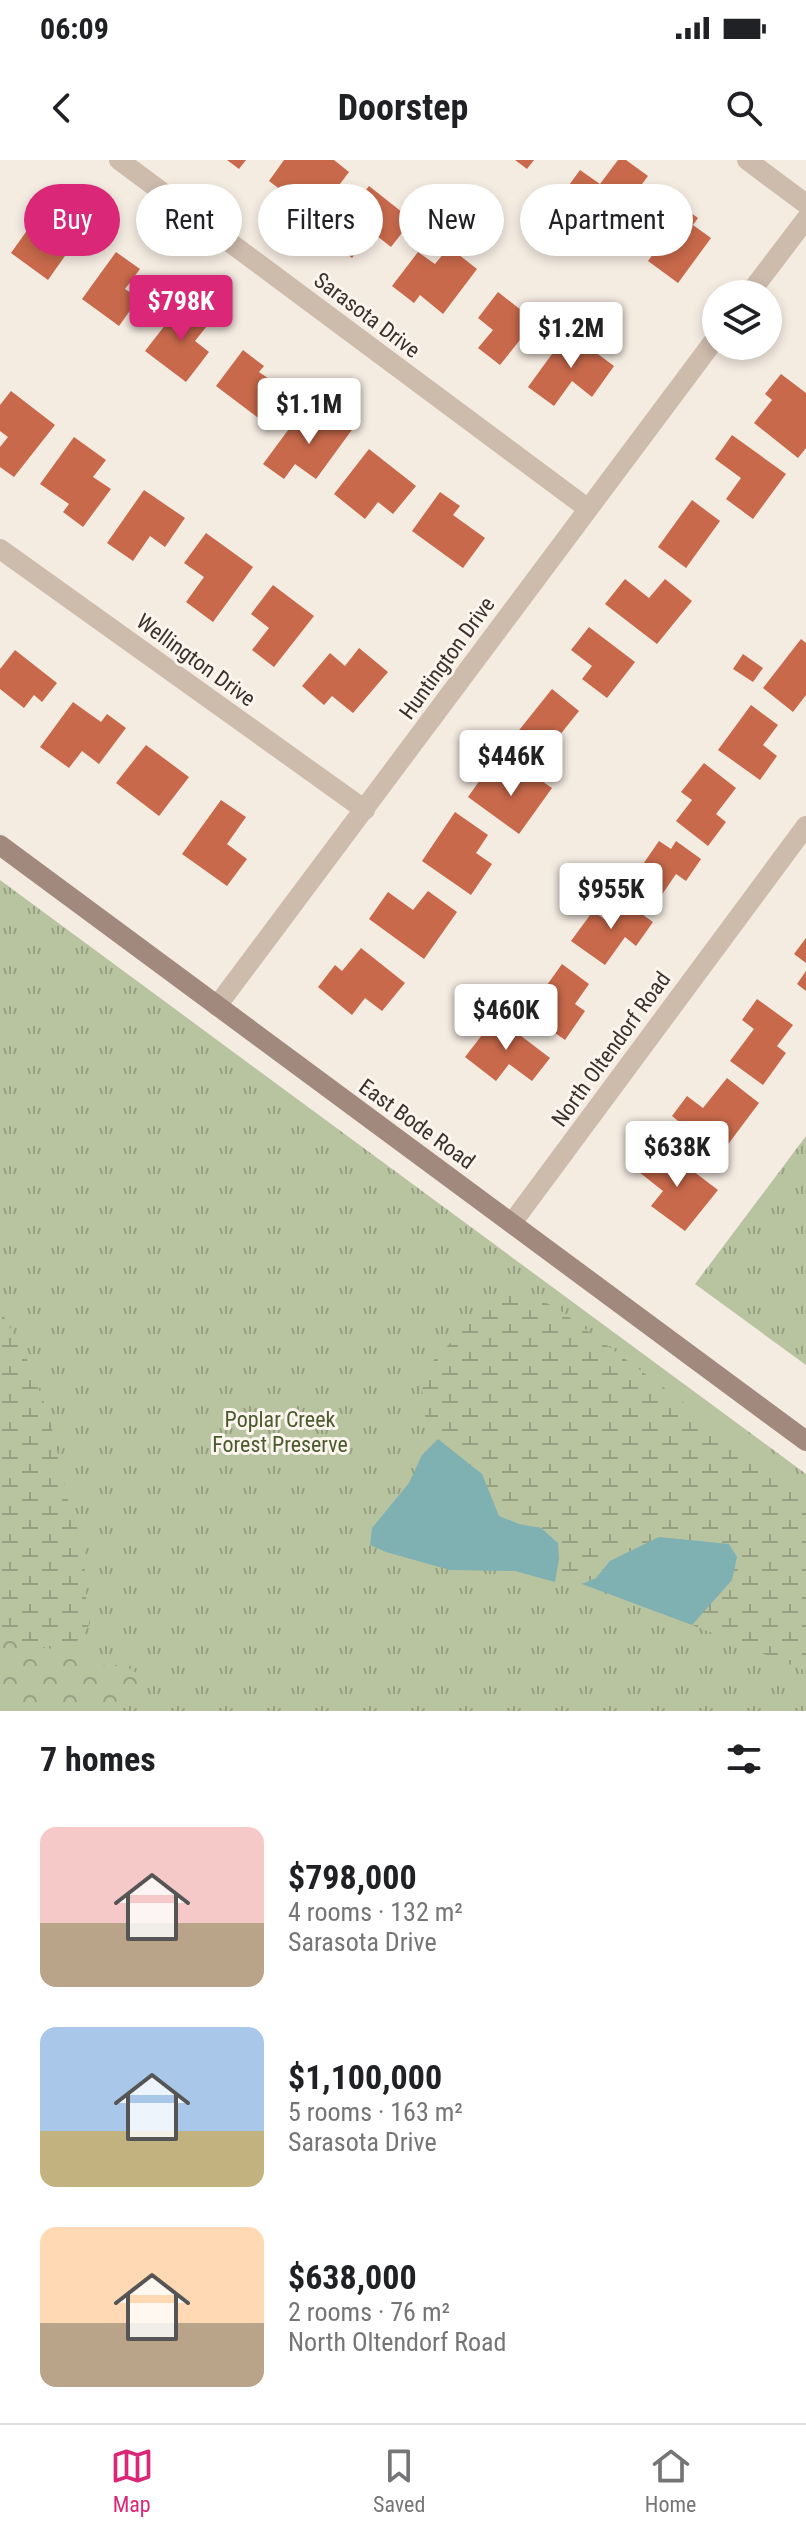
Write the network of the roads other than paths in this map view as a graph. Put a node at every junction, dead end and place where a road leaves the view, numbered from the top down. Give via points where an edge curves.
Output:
1 (119, 160) edge
2 (747, 160) edge
3 (806, 204) edge
4 (806, 219) edge
5 (760, 280) edge
6 (702, 356) edge
7 (587, 508) junction
8 (0, 549) edge
9 (365, 810) junction
10 (803, 835) edge
11 (0, 845) edge
12 (217, 1006) junction
13 (512, 1223) junction
14 (806, 1441) edge

1 - 7 street, Sarasota Drive
2 - 3 street
4 - 5 street
6 - 7 street, Huntington Drive
7 - 9 street, Huntington Drive
8 - 9 street, Wellington Drive
9 - 12 street, Huntington Drive
10 - 13 street, North Oltendorf Road
11 - 12 street, East Bode Road
12 - 13 street, East Bode Road
13 - 14 street, East Bode Road

